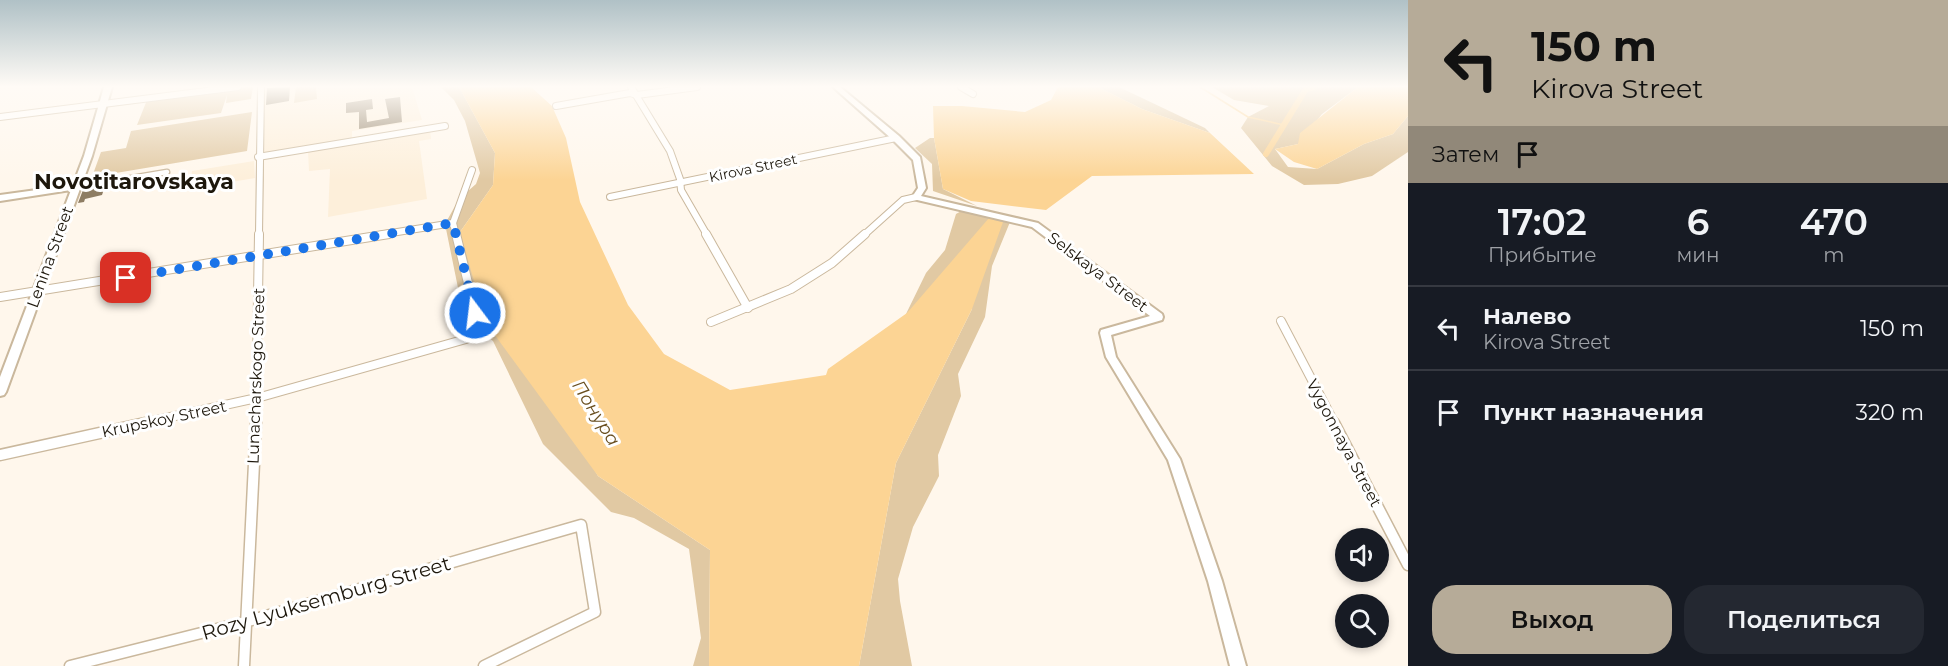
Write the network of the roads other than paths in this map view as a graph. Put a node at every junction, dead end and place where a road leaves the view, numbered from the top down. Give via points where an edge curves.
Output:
1 (99, 118) edge
2 (260, 118) edge
3 (651, 118) edge
4 (873, 118) edge
5 (445, 126) dead end
6 (896, 138) junction
7 (258, 158) junction
8 (472, 170) dead end
9 (167, 172) dead end
10 (108, 182) dead end
11 (681, 184) junction
12 (76, 187) junction
13 (609, 197) dead end
14 (916, 197) junction
15 (0, 198) edge
16 (453, 223) junction
17 (260, 256) junction
18 (37, 292) junction
19 (0, 297) edge
20 (748, 308) junction
21 (1281, 321) dead end
22 (711, 322) dead end
23 (481, 336) dead end
24 (466, 339) dead end
25 (0, 392) edge
26 (257, 398) junction
27 (0, 455) edge
28 (1408, 565) edge
29 (245, 622) junction
30 (70, 666) edge
31 (244, 666) edge
32 (484, 666) edge
33 (1238, 666) edge

1 - 12 street, Lenina Street
2 - 7 street, Lunacharskogo Street
3 - 11 street
4 - 6 street
5 - 7 street
6 - 11 street, Kirova Street
6 - 14 street via 917,159 922,188
7 - 17 street, Lunacharskogo Street
8 - 16 street
9 - 10 street
11 - 13 street, Kirova Street
11 - 20 street
12 - 15 street
12 - 18 street, Lenina Street
14 - 20 street via 903,200 832,262 791,289
14 - 33 street, Selskaya Street via 1035,225 1158,317 1105,333 1111,357 1174,459 1215,581
16 - 17 street
16 - 23 street
17 - 18 street
17 - 26 street, Lunacharskogo Street
18 - 19 street
18 - 25 street, Lenina Street
20 - 22 street
21 - 28 street, Vygonnaya Street
24 - 26 street, Krupskoy Street
26 - 27 street, Krupskoy Street
26 - 29 street, Lunacharskogo Street
29 - 30 street, Rozy Lyuksemburg Street
29 - 31 street, Lunacharskogo Street
29 - 32 street, Rozy Lyuksemburg Street via 581,525 595,612

